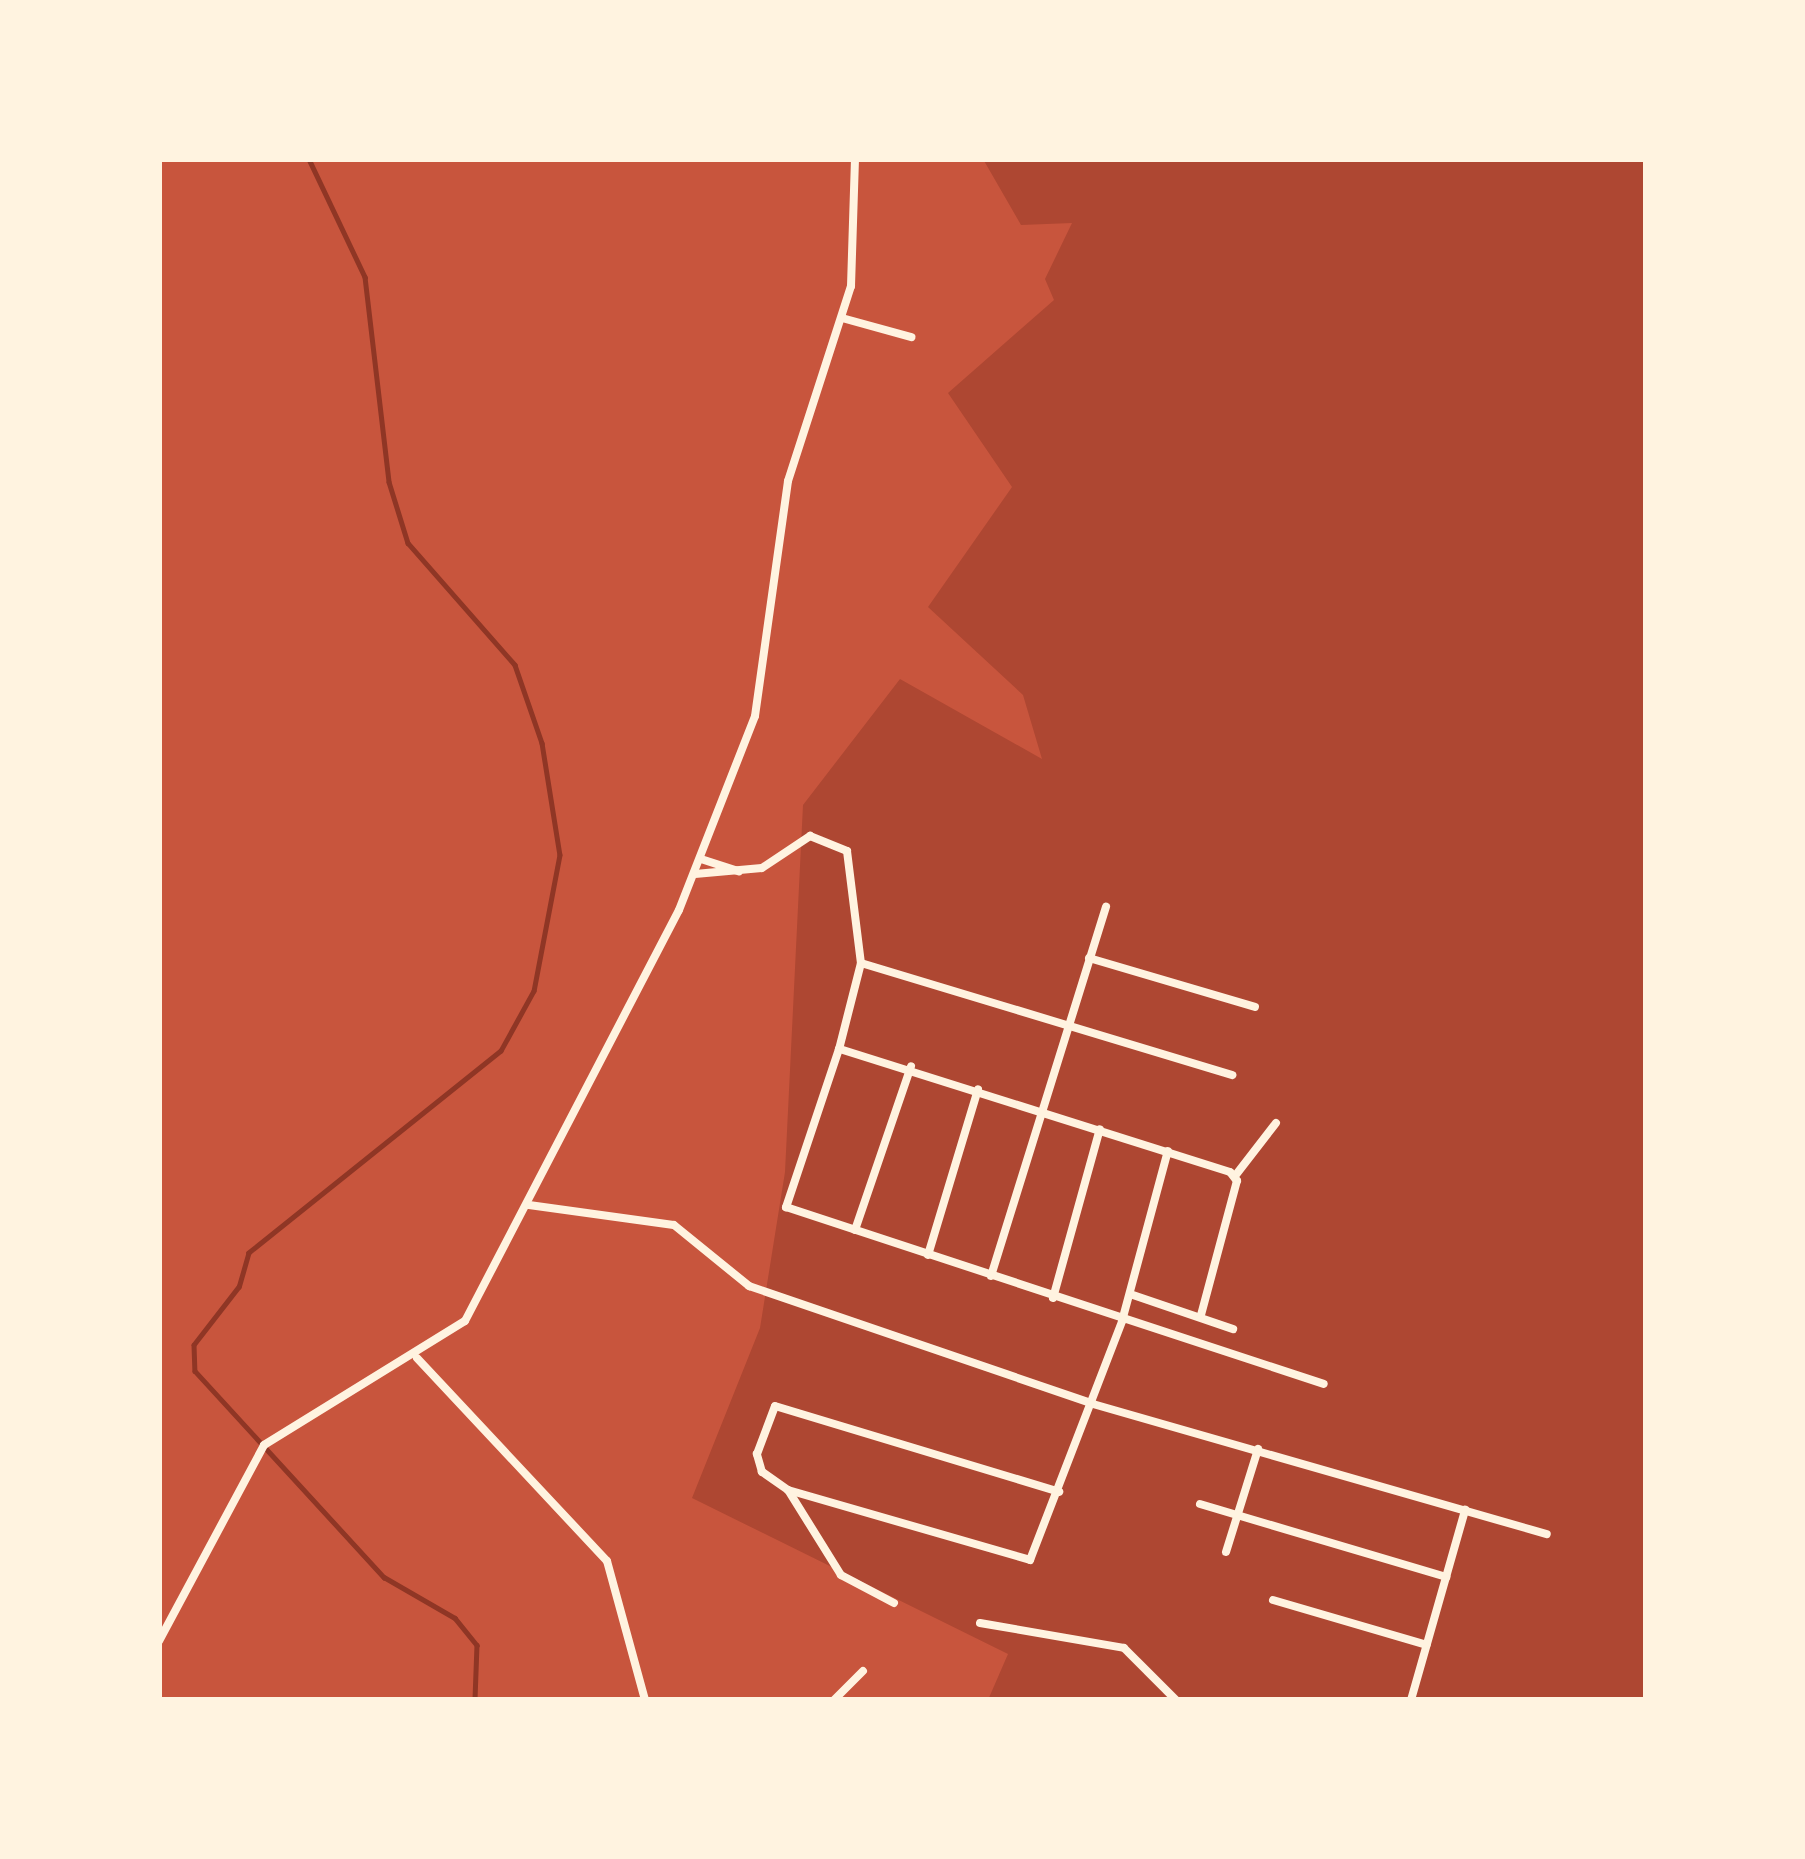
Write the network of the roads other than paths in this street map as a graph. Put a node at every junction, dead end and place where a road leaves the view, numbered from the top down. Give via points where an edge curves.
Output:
1 (856, 159) edge
2 (842, 318) junction
3 (911, 337) dead end
4 (700, 859) junction
5 (740, 872) junction
6 (694, 874) junction
7 (1106, 908) dead end
8 (1090, 958) junction
9 (861, 962) junction
10 (1255, 1007) dead end
11 (1068, 1025) junction
12 (839, 1049) junction
13 (911, 1066) junction
14 (1232, 1075) dead end
15 (979, 1089) junction
16 (1041, 1109) junction
17 (1276, 1123) dead end
18 (1100, 1129) junction
19 (1168, 1151) junction
20 (1235, 1176) junction
21 (529, 1205) junction
22 (855, 1230) junction
23 (928, 1255) junction
24 (991, 1276) junction
25 (1130, 1294) junction
26 (1053, 1298) junction
27 (1201, 1316) junction
28 (1122, 1321) junction
29 (1233, 1329) dead end
30 (417, 1358) junction
31 (1324, 1384) dead end
32 (1093, 1404) junction
33 (1258, 1450) junction
34 (788, 1490) junction
35 (1059, 1492) junction
36 (1200, 1504) dead end
37 (1465, 1510) junction
38 (1237, 1515) junction
39 (1547, 1534) dead end
40 (1226, 1552) dead end
41 (1446, 1577) junction
42 (1273, 1600) dead end
43 (894, 1603) dead end
44 (980, 1623) dead end
45 (159, 1641) edge
46 (1426, 1645) junction
47 (863, 1671) dead end
48 (645, 1700) edge
49 (834, 1700) edge
50 (1176, 1700) edge
51 (1411, 1700) edge

1 - 2 street
2 - 3 street
2 - 4 street via 785,495 755,716
4 - 5 street
4 - 6 street
5 - 6 street
5 - 9 street via 810,836 842,845
6 - 21 street
7 - 8 street
8 - 10 street
8 - 11 street
9 - 11 street
9 - 12 street
11 - 14 street
11 - 16 street
12 - 13 street
12 - 22 street via 786,1207
13 - 15 street
13 - 22 street
15 - 16 street
15 - 23 street
16 - 18 street
16 - 24 street
17 - 20 street
18 - 19 street
18 - 26 street
19 - 20 street
19 - 25 street
20 - 27 street
21 - 30 street via 464,1321
21 - 32 street via 674,1225 738,1282
22 - 23 street
23 - 24 street
24 - 26 street
25 - 27 street
25 - 28 street
26 - 28 street
27 - 29 street
28 - 31 street
28 - 32 street
30 - 45 street via 264,1445
30 - 48 street via 607,1561
32 - 33 street
32 - 35 street
33 - 37 street
33 - 38 street
34 - 35 street via 1022,1562
34 - 35 street via 757,1454 783,1405
34 - 43 street via 841,1575
36 - 38 street
37 - 39 street
37 - 41 street
38 - 40 street
38 - 41 street
41 - 46 street
42 - 46 street
44 - 50 street via 1124,1648
46 - 51 street
47 - 49 street

